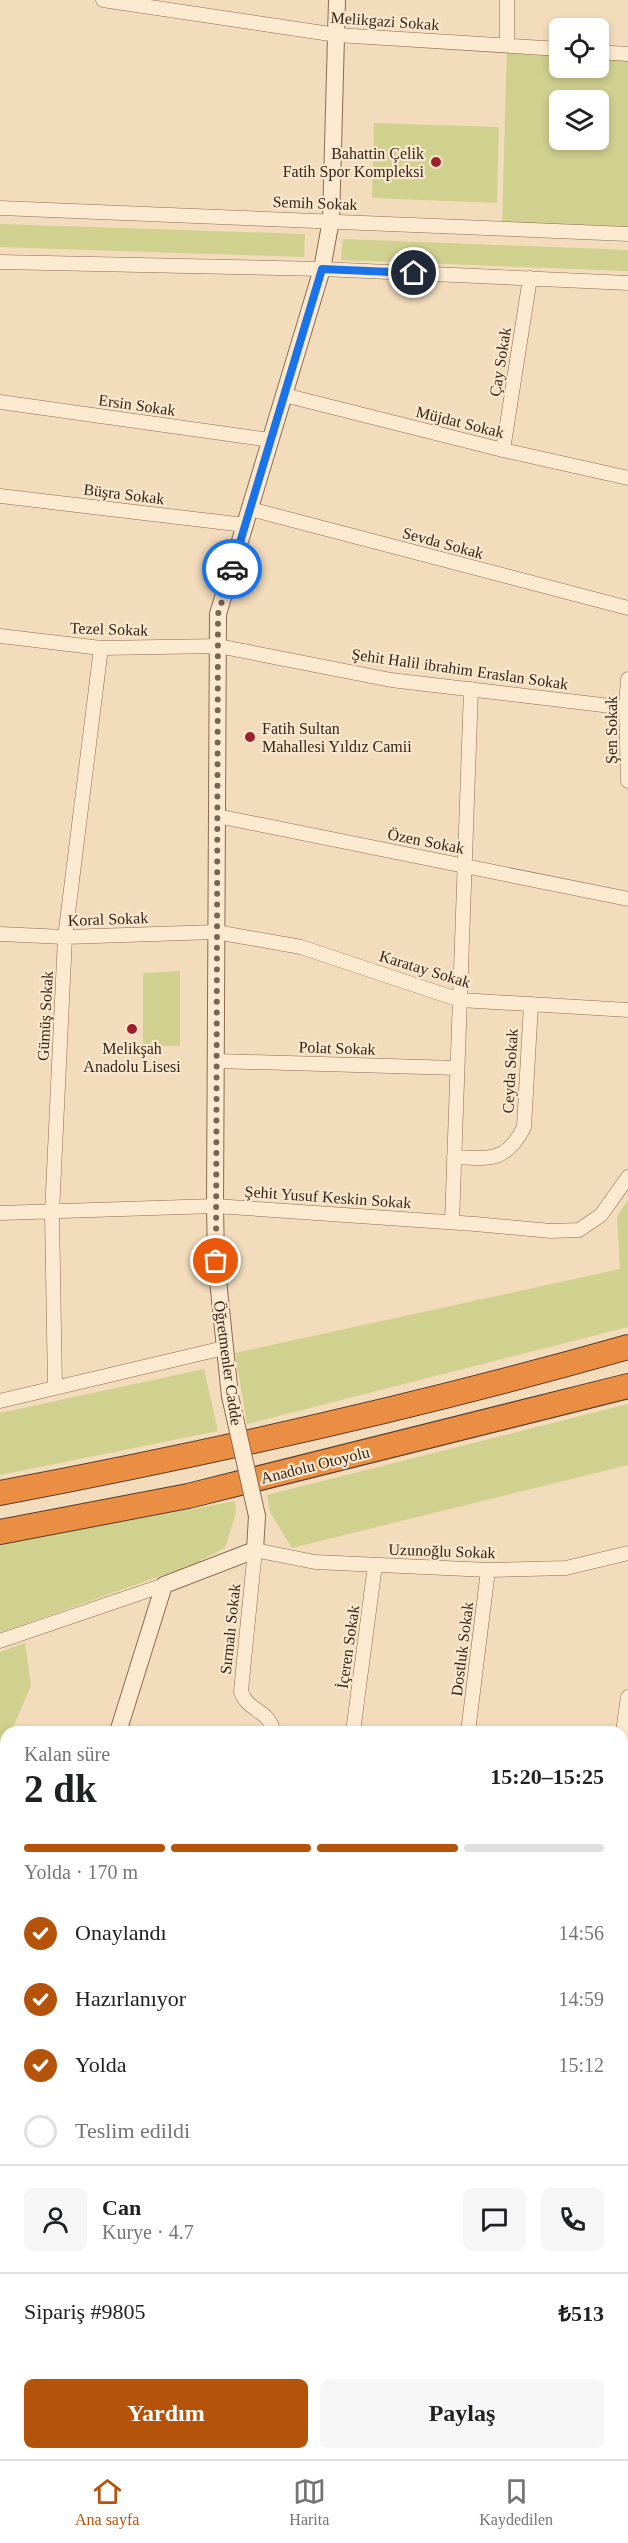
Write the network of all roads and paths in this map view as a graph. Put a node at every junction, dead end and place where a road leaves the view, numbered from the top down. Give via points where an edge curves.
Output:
1 (103, 0) edge
2 (337, 0) edge
3 (507, 0) edge
4 (140, 3) edge
5 (337, 35) junction
6 (507, 45) junction
7 (549, 48) edge
8 (609, 53) edge
9 (628, 54) edge
10 (0, 208) edge
11 (331, 220) junction
12 (628, 234) edge
13 (0, 262) edge
14 (322, 269) junction
15 (530, 278) junction
16 (628, 283) edge
17 (284, 395) junction
18 (0, 402) edge
19 (270, 440) junction
20 (503, 450) junction
21 (628, 478) edge
22 (0, 496) edge
23 (247, 517) junction
24 (628, 608) edge
25 (0, 636) edge
26 (218, 646) junction
27 (101, 648) junction
28 (628, 679) edge
29 (471, 689) junction
30 (627, 707) edge
31 (628, 780) edge
32 (217, 816) junction
33 (463, 866) junction
34 (628, 899) edge
35 (216, 932) junction
36 (0, 934) edge
37 (65, 938) junction
38 (460, 1000) junction
39 (531, 1004) junction
40 (628, 1010) edge
41 (216, 1061) junction
42 (457, 1068) junction
43 (454, 1156) junction
44 (628, 1177) edge
45 (215, 1206) junction
46 (0, 1213) edge
47 (52, 1213) junction
48 (452, 1222) junction
49 (224, 1347) junction
50 (628, 1347) edge
51 (628, 1386) edge
52 (55, 1388) junction
53 (0, 1401) edge
54 (0, 1493) edge
55 (0, 1532) edge
56 (255, 1550) junction
57 (628, 1553) edge
58 (375, 1565) junction
59 (488, 1570) junction
60 (164, 1585) junction
61 (0, 1641) edge
62 (628, 1697) edge
63 (120, 1726) edge
64 (271, 1726) edge
65 (354, 1726) edge
66 (469, 1726) edge
67 (624, 1726) edge

1 - 4 street, Melikgazi Sokak
2 - 5 street, Öğretmenler Cadde
3 - 6 street
4 - 5 street, Melikgazi Sokak
5 - 6 street, Melikgazi Sokak
5 - 11 street, Öğretmenler Cadde
6 - 7 street, Melikgazi Sokak
8 - 9 street
10 - 11 street, Semih Sokak
11 - 12 street, Semih Sokak
11 - 14 street, Öğretmenler Cadde
13 - 14 street
14 - 15 street
14 - 17 street, Öğretmenler Cadde
15 - 16 street
15 - 20 street, Çay Sokak
17 - 19 street, Öğretmenler Cadde
17 - 20 street, Müjdat Sokak
18 - 19 street, Ersin Sokak
19 - 23 street, Öğretmenler Cadde
20 - 21 street, Müjdat Sokak
22 - 23 street, Büşra Sokak
23 - 24 street, Sevda Sokak
23 - 26 street, Öğretmenler Cadde via 218,614
25 - 27 street, Tezel Sokak
26 - 27 street, Tezel Sokak
26 - 29 street, Şehit Halil ibrahim Eraslan Sokak via 391,680
26 - 32 street, Öğretmenler Cadde
27 - 37 street, Gümüş Sokak
28 - 30 street, Şen Sokak
29 - 30 street, Şehit Halil ibrahim Eraslan Sokak
29 - 33 street
30 - 31 street, Şen Sokak
32 - 33 street, Özen Sokak
32 - 35 street, Öğretmenler Cadde
33 - 34 street, Özen Sokak
33 - 38 street
35 - 37 street, Koral Sokak
35 - 38 street, Karatay Sokak via 301,947
35 - 41 street, Öğretmenler Cadde
36 - 37 street, Koral Sokak
37 - 47 street, Gümüş Sokak
38 - 39 street, Karatay Sokak
38 - 42 street
39 - 40 street, Karatay Sokak
39 - 43 street, Ceyda Sokak via 524,1127 516,1144 503,1154 482,1158
41 - 42 street, Polat Sokak
41 - 45 street, Öğretmenler Cadde
42 - 43 street
43 - 48 street
44 - 48 street, Şehit Yusuf Keskin Sokak via 601,1215 579,1230
45 - 47 street, Şehit Yusuf Keskin Sokak
45 - 48 street, Şehit Yusuf Keskin Sokak
45 - 49 street, Öğretmenler Cadde
46 - 47 street, Şehit Yusuf Keskin Sokak
47 - 52 street, Gümüş Sokak
49 - 52 street
49 - 56 street, Öğretmenler Cadde, bridge via 230,1396 257,1516
50 - 54 highway via 317,1427
51 - 55 highway, Anadolu Otoyolu via 188,1496
52 - 53 street
56 - 58 street, Uzunoğlu Sokak via 315,1562
56 - 60 street
56 - 64 street, Sırmalı Sokak via 241,1691 247,1702 267,1716
57 - 59 street, Uzunoğlu Sokak via 566,1568
58 - 59 street, Uzunoğlu Sokak
58 - 65 street, İçeren Sokak
59 - 66 street, Dostluk Sokak
60 - 61 street
60 - 63 street
62 - 67 street

